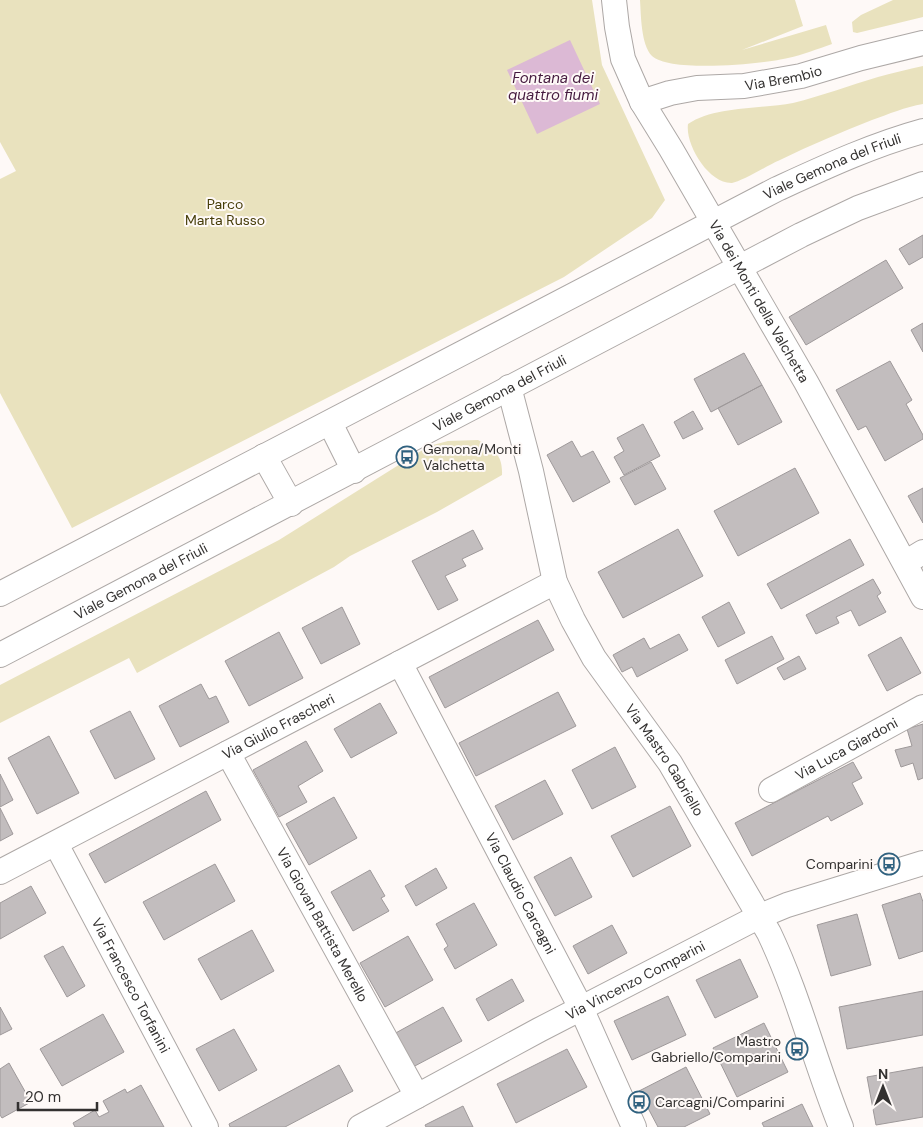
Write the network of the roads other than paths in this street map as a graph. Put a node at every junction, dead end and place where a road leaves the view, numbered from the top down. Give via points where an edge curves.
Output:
1 (614, 0) edge
2 (923, 44) edge
3 (642, 102) junction
4 (923, 131) edge
5 (923, 184) edge
6 (712, 223) junction
7 (739, 269) junction
8 (509, 387) junction
9 (330, 423) junction
10 (264, 456) junction
11 (354, 470) junction
12 (291, 504) junction
13 (914, 558) edge
14 (555, 582) junction
15 (0, 594) edge
16 (923, 597) edge
17 (0, 655) edge
18 (400, 663) junction
19 (923, 707) edge
20 (228, 753) junction
21 (771, 790) dead end
22 (56, 844) junction
23 (923, 863) edge
24 (0, 872) edge
25 (758, 917) junction
26 (581, 1008) junction
27 (416, 1096) junction
28 (206, 1127) edge
29 (360, 1127) edge
30 (634, 1127) edge
31 (841, 1127) edge

1 - 3 street, Via dei Monti della Valchetta via 623,59
2 - 3 street, Via Brembio via 795,77 744,86 698,88
3 - 6 street, Via dei Monti della Valchetta
4 - 6 street, Viale Gemona del Friuli via 819,168
5 - 7 street, Viale Gemona del Friuli via 840,216
6 - 7 street, Via dei Monti della Valchetta
6 - 9 street, Viale Gemona del Friuli
7 - 8 street, Viale Gemona del Friuli
7 - 13 street, Via dei Monti della Valchetta
8 - 11 street, Viale Gemona del Friuli
8 - 14 street, Via Mastro Gabriello
9 - 10 street, Viale Gemona del Friuli
9 - 11 street
10 - 12 street
10 - 15 street, Viale Gemona del Friuli
11 - 12 street, Viale Gemona del Friuli
12 - 17 street, Viale Gemona del Friuli
13 - 16 street, Via dei Monti della Valchetta
14 - 18 street, Via Giulio Frascheri
14 - 25 street, Via Mastro Gabriello via 586,645 670,763
18 - 20 street, Via Giulio Frascheri
18 - 26 street, Via Claudio Carcagni
19 - 21 street, Via Luca Giardoni
20 - 22 street, Via Giulio Frascheri
20 - 27 street, Via Giovan Battista Merello
22 - 24 street, Via Giulio Frascheri
22 - 28 street, Via Francesco Torfanini
23 - 25 street, Via Vincenzo Comparini
25 - 26 street, Via Vincenzo Comparini
25 - 31 street, Via Mastro Gabriello via 788,975
26 - 27 street, Via Vincenzo Comparini
26 - 30 street, Via Claudio Carcagni
27 - 29 street, Via Vincenzo Comparini

